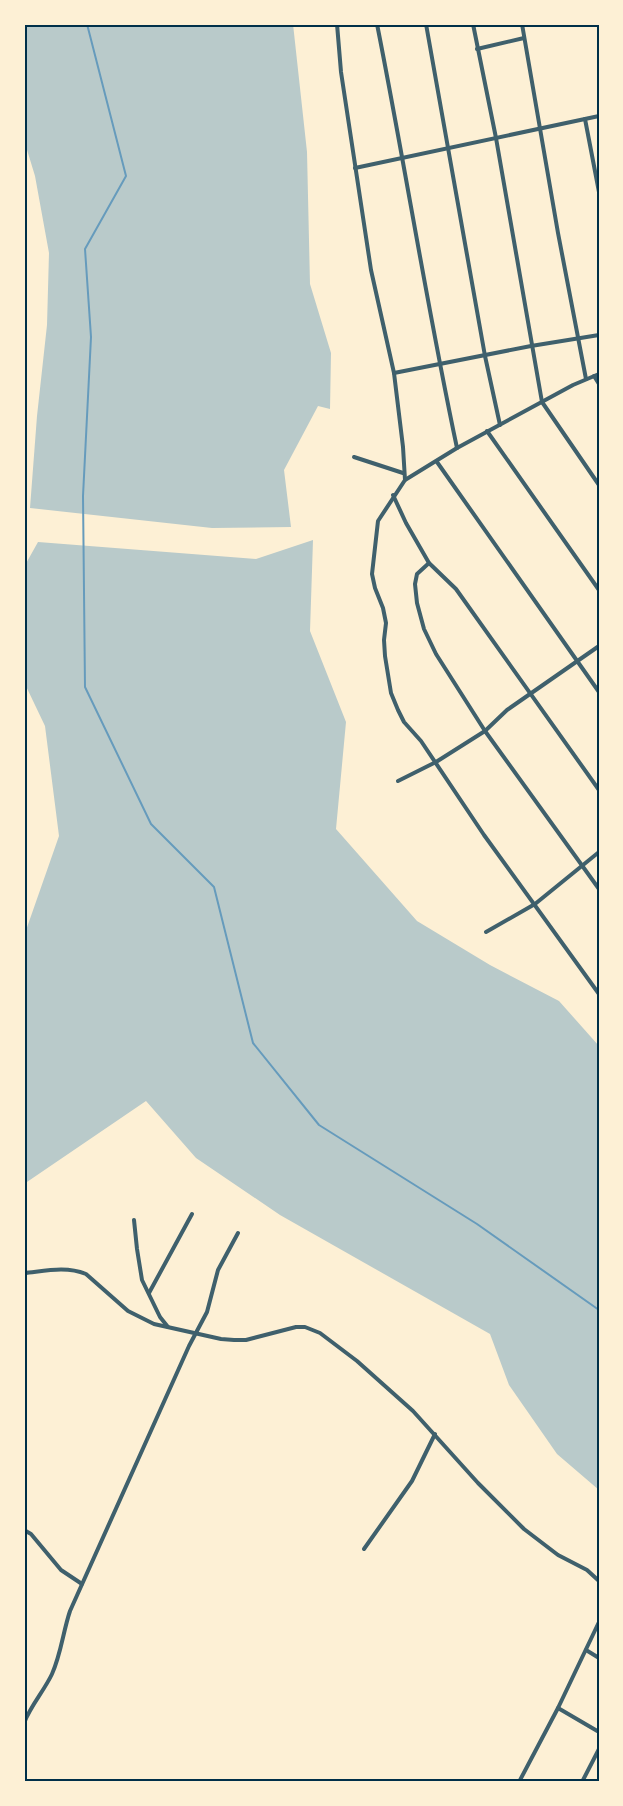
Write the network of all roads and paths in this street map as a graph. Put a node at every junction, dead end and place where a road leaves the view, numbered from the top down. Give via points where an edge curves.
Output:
1 (337, 24) edge
2 (377, 24) edge
3 (426, 24) edge
4 (473, 24) edge
5 (522, 24) edge
6 (524, 38) junction
7 (477, 49) junction
8 (599, 116) edge
9 (585, 119) junction
10 (540, 129) junction
11 (496, 138) junction
12 (449, 148) junction
13 (404, 158) junction
14 (356, 168) junction
15 (599, 192) edge
16 (599, 335) edge
17 (579, 339) junction
18 (531, 346) junction
19 (485, 356) junction
20 (440, 364) junction
21 (394, 373) junction
22 (599, 374) edge
23 (594, 376) junction
24 (586, 379) junction
25 (599, 384) edge
26 (542, 402) junction
27 (500, 425) junction
28 (487, 431) junction
29 (458, 448) junction
30 (354, 457) dead end
31 (437, 462) junction
32 (403, 473) junction
33 (405, 480) junction
34 (599, 485) edge
35 (393, 495) junction
36 (429, 563) junction
37 (599, 590) edge
38 (599, 646) edge
39 (576, 661) junction
40 (530, 693) junction
41 (599, 693) edge
42 (485, 731) junction
43 (436, 762) junction
44 (398, 781) dead end
45 (599, 790) edge
46 (599, 852) edge
47 (582, 865) junction
48 (599, 889) edge
49 (535, 903) junction
50 (486, 932) dead end
51 (599, 994) edge
52 (192, 1214) dead end
53 (134, 1220) dead end
54 (238, 1233) dead end
55 (24, 1273) edge
56 (149, 1293) junction
57 (169, 1327) junction
58 (197, 1333) junction
59 (435, 1434) junction
60 (24, 1530) edge
61 (364, 1549) dead end
62 (599, 1581) edge
63 (82, 1584) junction
64 (599, 1623) edge
65 (586, 1650) junction
66 (599, 1658) edge
67 (558, 1708) junction
68 (24, 1723) edge
69 (599, 1732) edge
70 (599, 1749) edge
71 (519, 1782) edge
72 (582, 1782) edge

1 - 14 street
2 - 13 street
3 - 12 street
4 - 7 street
5 - 6 street
6 - 7 street
6 - 10 street
7 - 11 street
8 - 9 street
9 - 10 street
9 - 15 street
10 - 11 street
10 - 17 street
11 - 12 street
11 - 18 street
12 - 13 street
12 - 19 street
13 - 14 street
13 - 20 street
14 - 21 street via 371,270
16 - 17 street
17 - 18 street
17 - 24 street
18 - 19 street
18 - 26 street
19 - 20 street
19 - 27 street
20 - 21 street
20 - 29 street
21 - 32 street
22 - 23 street
23 - 24 street
23 - 25 street
24 - 26 street
26 - 27 street
26 - 34 street
27 - 28 street
28 - 29 street
28 - 37 street
29 - 31 street
30 - 32 street
31 - 33 street
31 - 39 street
32 - 33 street
33 - 35 street
35 - 36 street
35 - 43 street via 378,521 372,574 386,623 384,640 391,693 404,722
36 - 40 street via 456,589
36 - 42 street via 417,574 416,584 424,629
38 - 39 street
39 - 40 street
39 - 41 street
40 - 42 street
40 - 45 street
42 - 43 street
42 - 47 street
43 - 44 street
43 - 49 street
46 - 47 street
47 - 48 street
47 - 49 street
49 - 50 street
49 - 51 street
52 - 56 street
53 - 56 street via 139,1267
54 - 58 street via 219,1270
55 - 57 street via 58,1270 86,1274 134,1315
56 - 57 street
57 - 58 street
58 - 59 street via 246,1340 296,1327 312,1329 357,1361
58 - 63 street
59 - 61 street via 412,1481
59 - 62 street via 524,1528
60 - 63 street via 61,1570
63 - 68 street via 66,1624 56,1666
64 - 65 street
65 - 66 street
65 - 67 street
67 - 69 street
67 - 71 street
70 - 72 street

